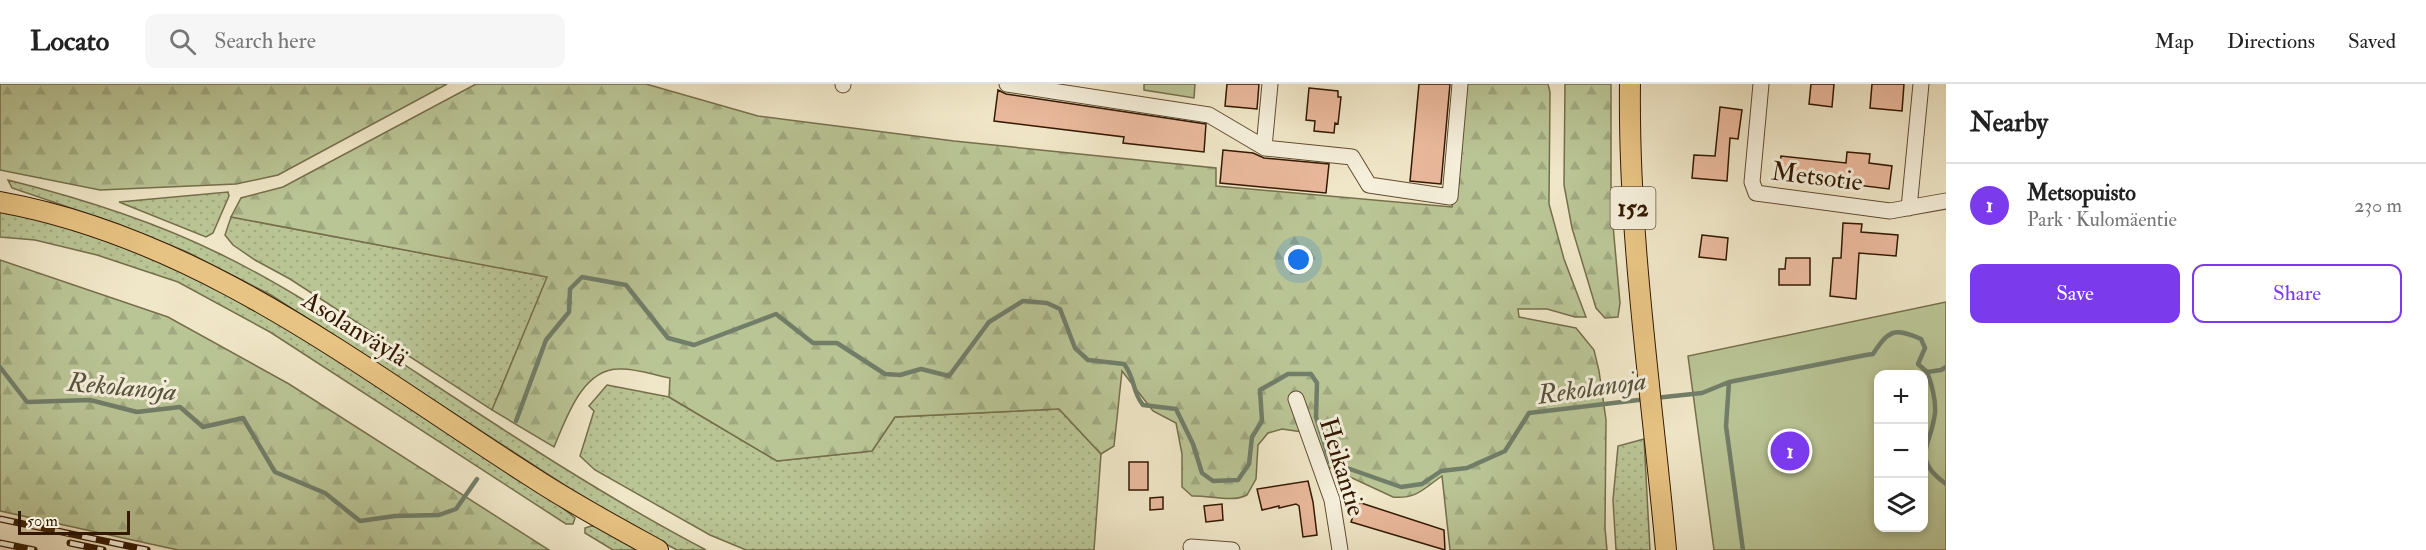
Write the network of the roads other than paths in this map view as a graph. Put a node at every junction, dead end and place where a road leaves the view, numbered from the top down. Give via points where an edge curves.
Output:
1 (1007, 84) edge
2 (1270, 84) edge
3 (1460, 84) edge
4 (1630, 84) edge
5 (1761, 84) edge
6 (1921, 84) edge
7 (1063, 88) edge
8 (1264, 147) junction
9 (1946, 201) edge
10 (0, 202) edge
11 (1909, 208) junction
12 (1296, 399) dead end
13 (1191, 547) dead end
14 (658, 550) edge
15 (1232, 550) edge
16 (1340, 550) edge
17 (1666, 550) edge

1 - 7 street
2 - 8 street
3 - 8 street via 1449,197 1369,185 1352,158
4 - 17 main road, 152 via 1631,181 1642,332
5 - 11 street, Metsotie via 1752,182 1756,193 1890,211
6 - 11 street
7 - 8 street via 1209,115
9 - 11 street, Metsotie
10 - 14 main road, Asolanväylä via 112,232 226,282 381,377 532,478
12 - 16 street, Heikantie via 1332,500
13 - 15 street

